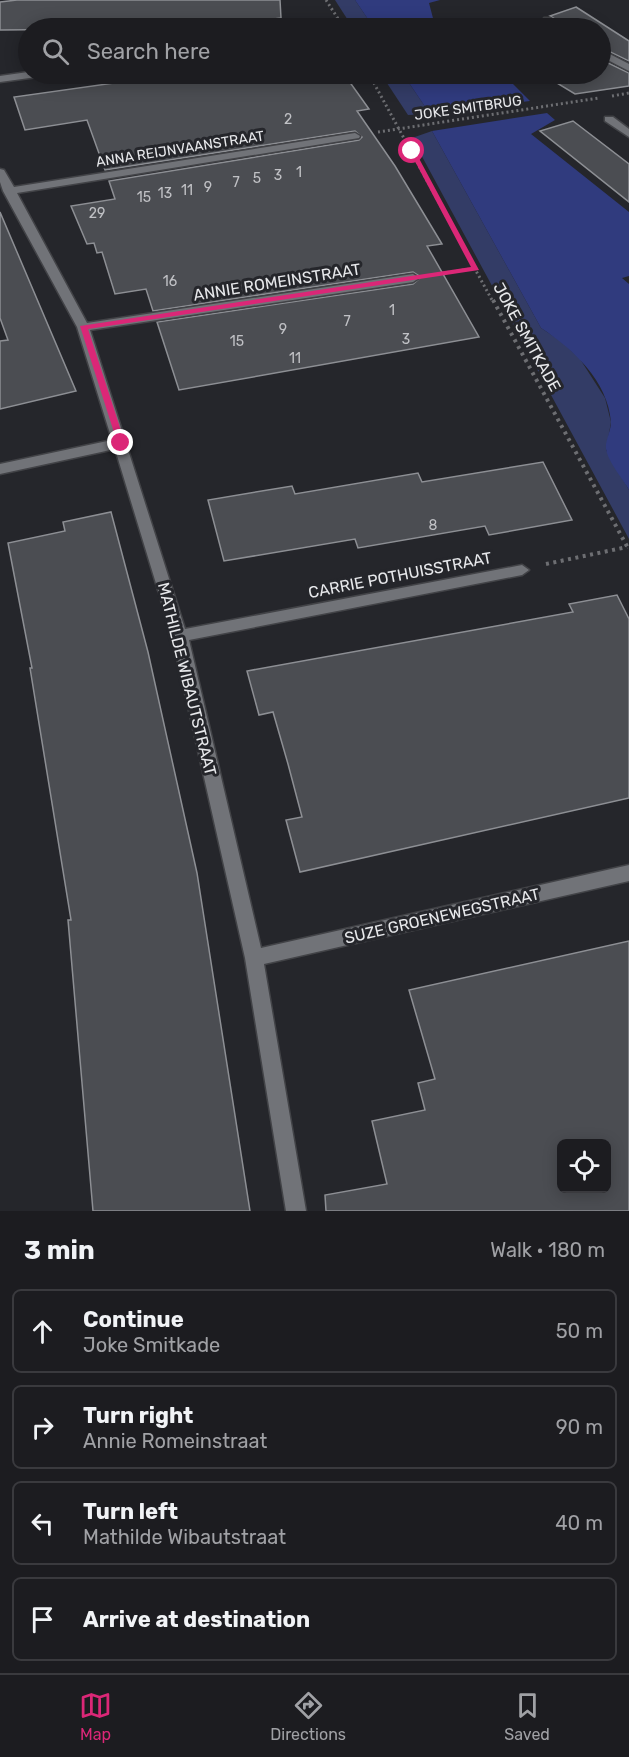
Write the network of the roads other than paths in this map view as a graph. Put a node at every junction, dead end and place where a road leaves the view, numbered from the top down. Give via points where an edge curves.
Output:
1 (611, 57) edge
2 (629, 68) edge
3 (18, 77) edge
4 (0, 79) edge
5 (609, 120) dead end
6 (629, 134) edge
7 (355, 136) dead end
8 (0, 172) edge
9 (9, 191) junction
10 (413, 278) road end
11 (83, 327) junction
12 (121, 443) junction
13 (0, 469) edge
14 (522, 570) road end
15 (180, 636) junction
16 (629, 873) edge
17 (254, 958) junction
18 (296, 1211) edge

1 - 2 street
3 - 4 street
5 - 6 street
7 - 9 street, ANNA REIJNVAANSTRAAT
8 - 9 street, MATHILDE WIBAUTSTRAAT
9 - 11 street, MATHILDE WIBAUTSTRAAT
10 - 11 street, ANNIE ROMEINSTRAAT
11 - 12 street, MATHILDE WIBAUTSTRAAT
12 - 13 street
12 - 15 street, MATHILDE WIBAUTSTRAAT
14 - 15 street, CARRIE POTHUISSTRAAT
15 - 17 street, MATHILDE WIBAUTSTRAAT
16 - 17 street, SUZE GROENEWEGSTRAAT
17 - 18 street, MATHILDE WIBAUTSTRAAT

